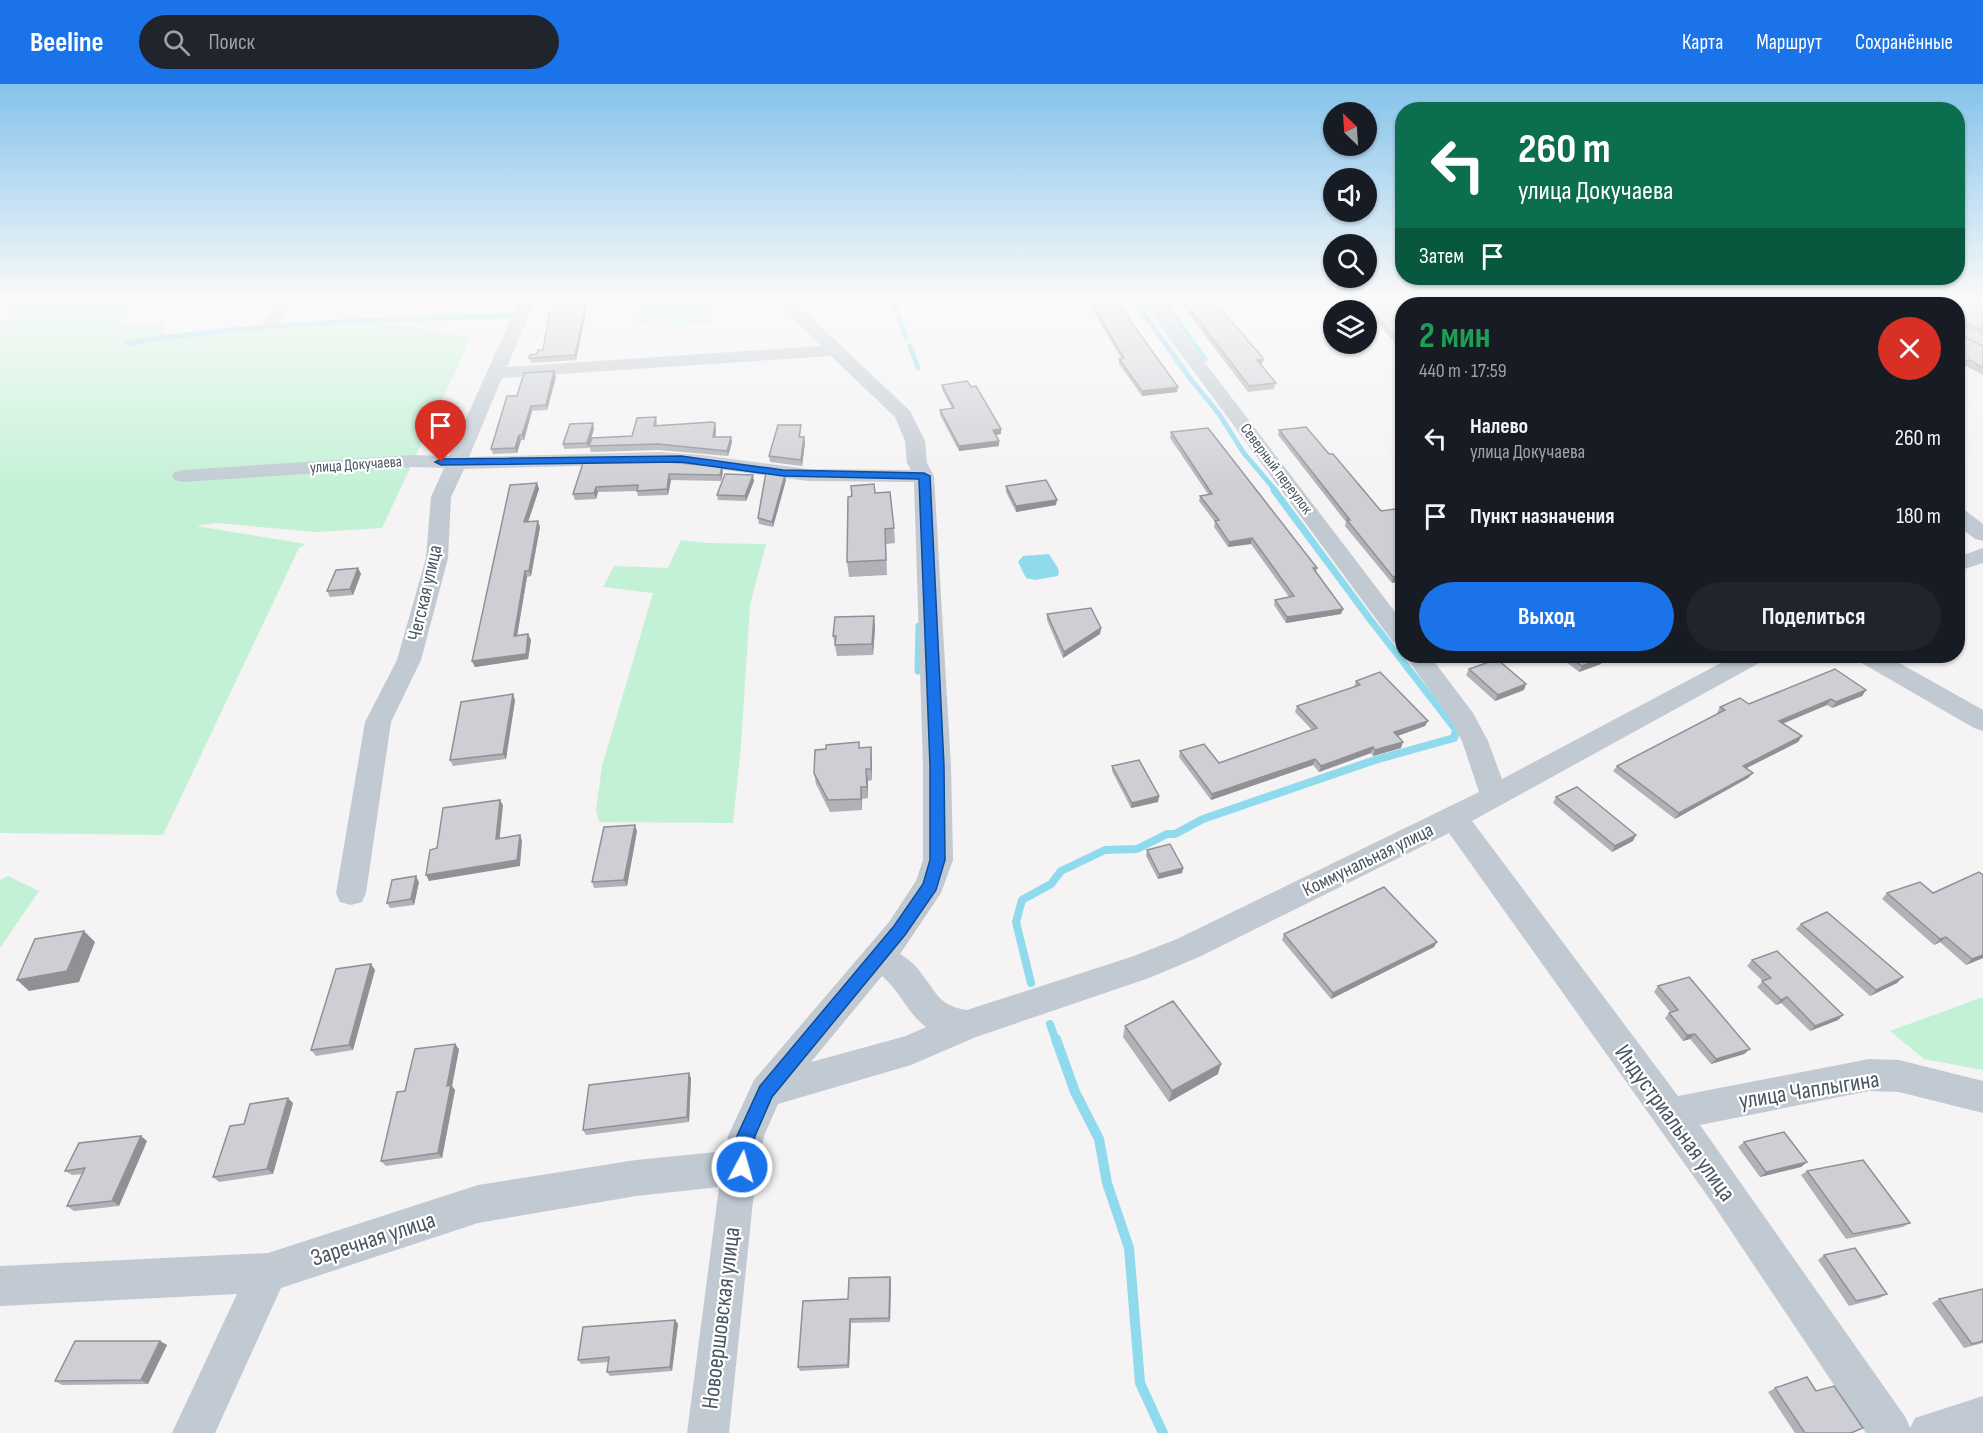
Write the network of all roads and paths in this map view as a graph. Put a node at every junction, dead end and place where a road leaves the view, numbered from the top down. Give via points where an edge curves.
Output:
1 (500, 364) edge
2 (630, 364) edge
3 (850, 364) edge
4 (1197, 364) edge
5 (496, 373) junction
6 (456, 463) junction
7 (182, 476) dead end
8 (924, 476) junction
9 (1965, 521) edge
10 (1983, 534) edge
11 (1983, 555) edge
12 (1965, 561) edge
13 (1395, 628) edge
14 (1421, 663) edge
15 (1739, 663) edge
16 (1881, 663) edge
17 (1983, 722) edge
18 (1495, 797) junction
19 (1454, 818) junction
20 (351, 892) dead end
21 (880, 956) junction
22 (967, 1025) junction
23 (766, 1091) junction
24 (1983, 1096) edge
25 (1670, 1114) junction
26 (742, 1167) junction
27 (268, 1273) junction
28 (0, 1286) edge
29 (1983, 1417) edge
30 (193, 1433) edge
31 (708, 1433) edge
32 (1891, 1433) edge
33 (1930, 1433) edge

1 - 5 street, Чегская улица
2 - 5 street
3 - 8 street, Новоершовская улица via 903,415
4 - 13 street, Северный переулок
5 - 6 street, Чегская улица
6 - 7 street, улица Докучаева via 413,461
6 - 8 street, улица Докучаева via 681,459 783,473
6 - 20 street, Чегская улица via 439,508 437,558 409,660 378,722
8 - 21 street, Новоершовская улица via 938,860 930,885
9 - 10 street
11 - 12 street
14 - 18 street via 1460,713 1475,741
15 - 18 street, Коммунальная улица
16 - 17 street
18 - 19 street, Коммунальная улица
19 - 22 street, Коммунальная улица via 1188,948
19 - 25 street, Индустриальная улица
21 - 22 street via 911,984 933,1015 948,1023
21 - 23 street, Новоершовская улица
22 - 23 street, Коммунальная улица via 911,1050
23 - 26 street, Новоершовская улица via 746,1136
24 - 25 street, улица Чаплыгина via 1899,1076 1869,1076
25 - 32 street, Индустриальная улица
26 - 27 street, Заречная улица via 636,1178 478,1204
26 - 31 street, Новоершовская улица
27 - 28 street, Заречная улица
27 - 30 street
29 - 33 street

